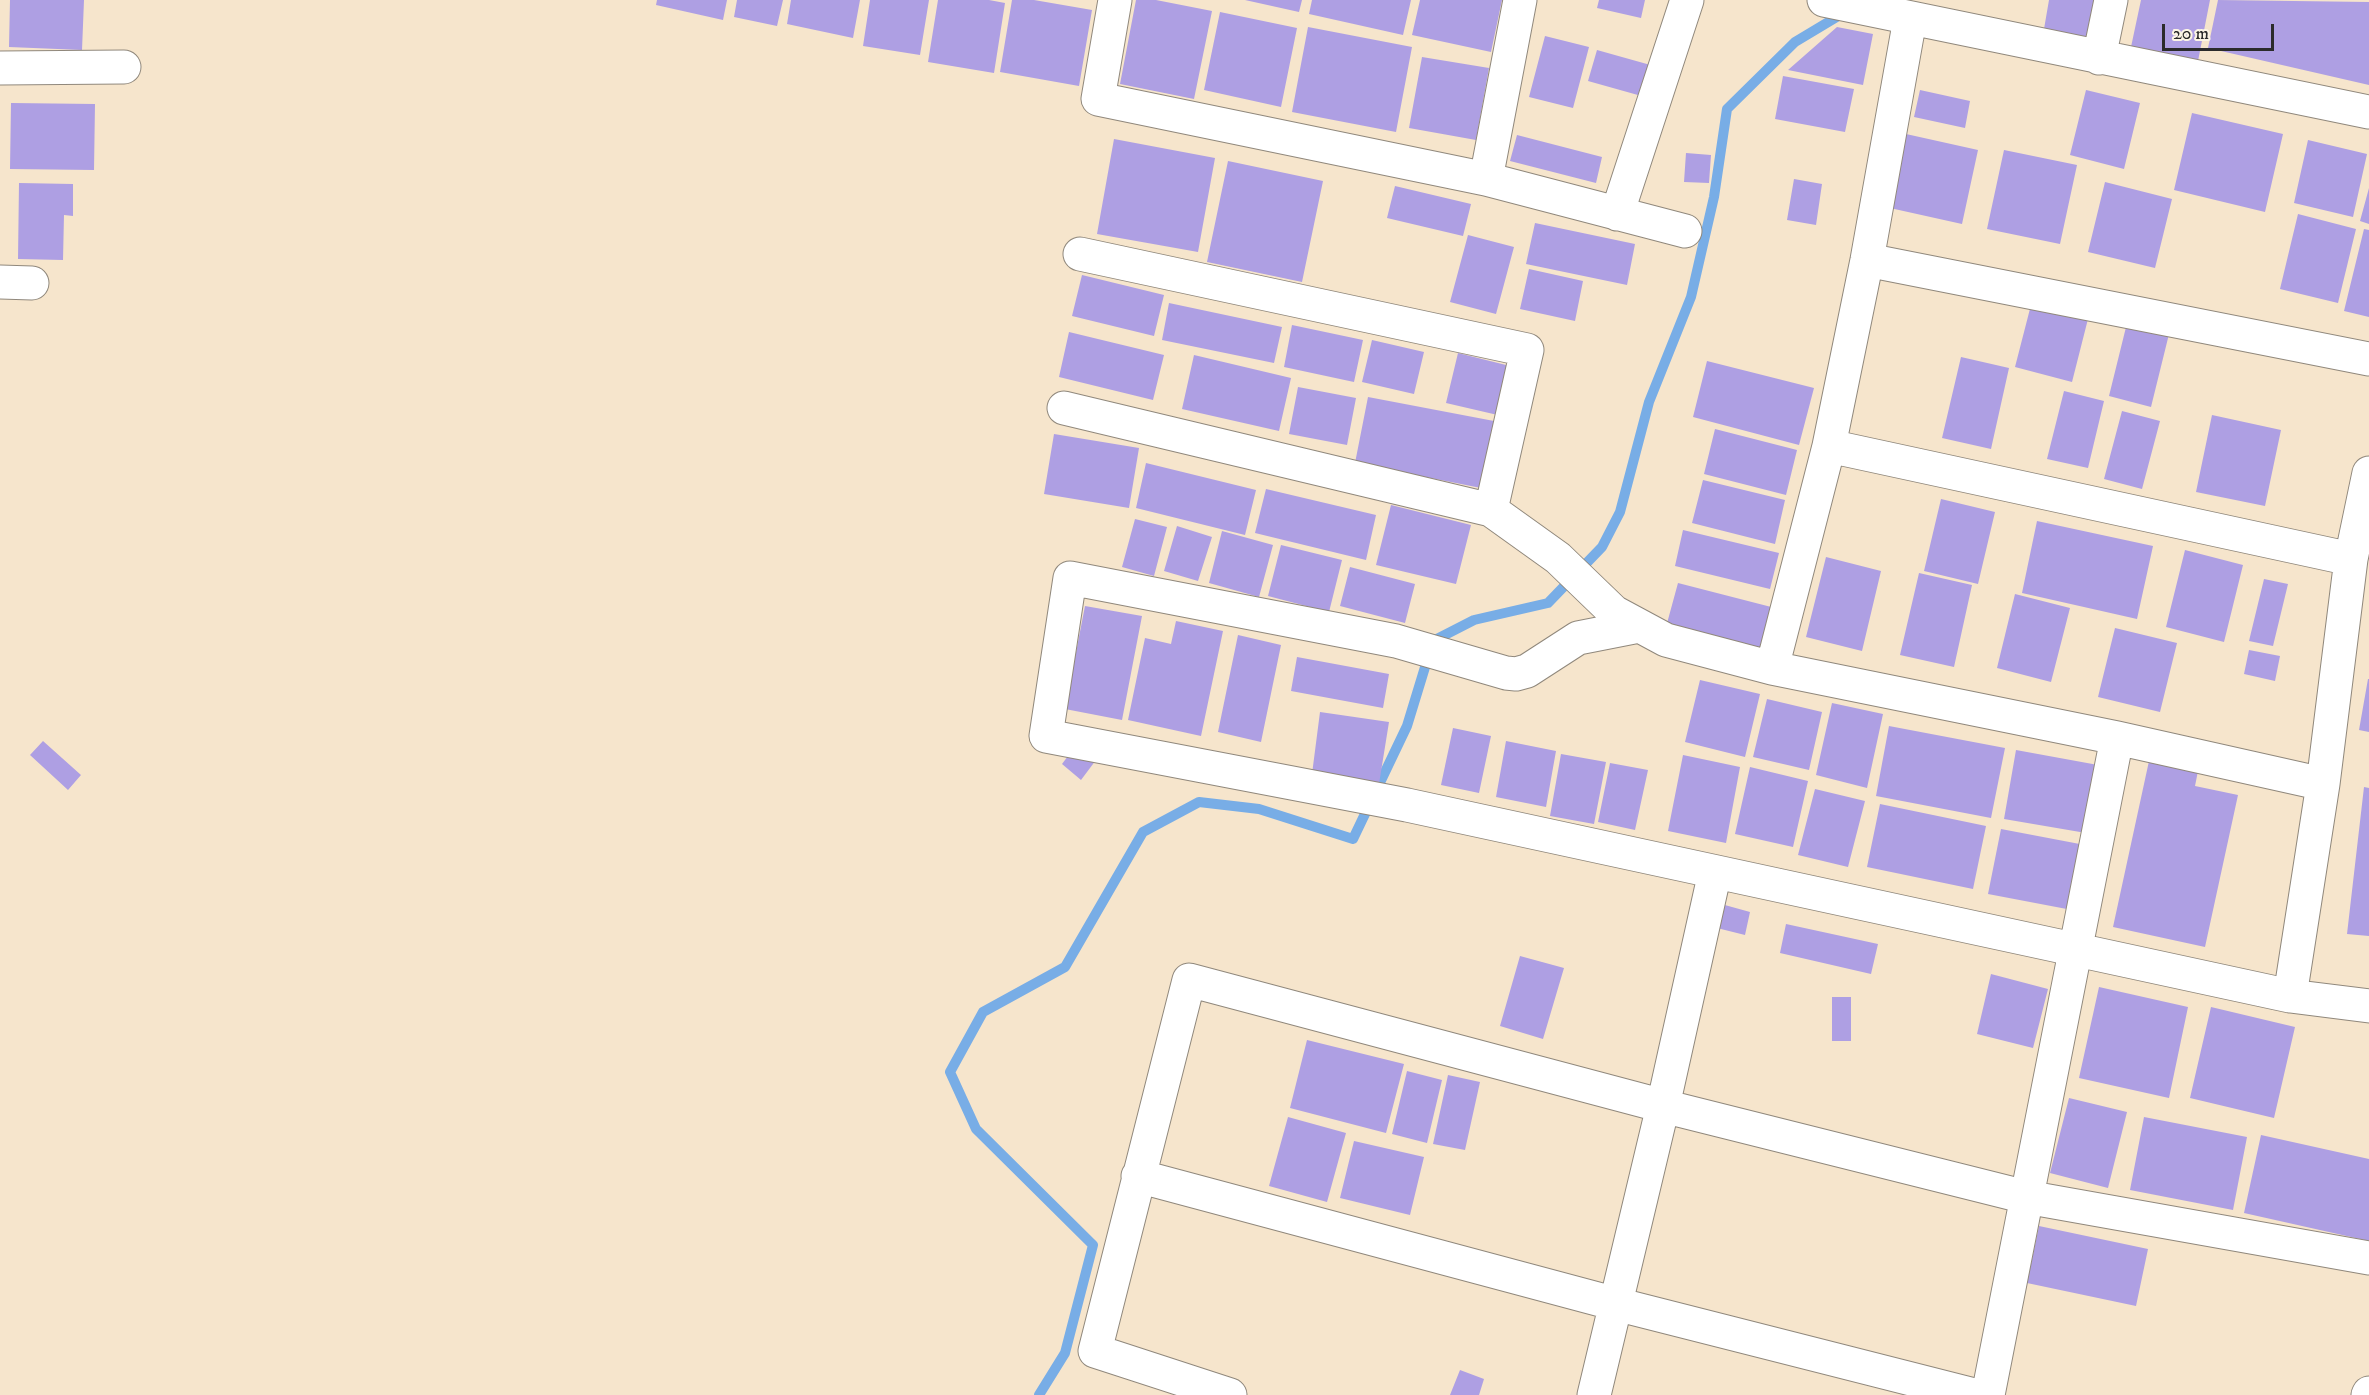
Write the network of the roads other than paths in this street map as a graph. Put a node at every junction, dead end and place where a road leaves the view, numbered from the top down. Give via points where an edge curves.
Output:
1 (1114, 0) edge
2 (1520, 0) edge
3 (1686, 0) edge
4 (1824, 0) edge
5 (2111, 0) edge
6 (1900, 16) junction
7 (2099, 58) junction
8 (0, 68) edge
9 (124, 68) dead end
10 (2369, 112) edge
11 (1486, 179) junction
12 (1617, 214) junction
13 (1685, 231) dead end
14 (1080, 254) dead end
15 (1867, 260) junction
16 (2369, 359) edge
17 (1064, 408) dead end
18 (1829, 447) junction
19 (2369, 473) edge
20 (1491, 510) junction
21 (2351, 559) junction
22 (1627, 619) junction
23 (1772, 668) junction
24 (2117, 738) junction
25 (2323, 784) junction
26 (1715, 872) junction
27 (2074, 951) junction
28 (2290, 996) junction
29 (2369, 1006) edge
30 (1663, 1106) junction
31 (1138, 1176) junction
32 (2026, 1197) junction
33 (2369, 1258) edge
34 (1616, 1304) junction
35 (1230, 1395) edge
36 (1594, 1395) edge
37 (1974, 1395) edge
38 (1988, 1395) edge

1 - 11 street via 1098,99
2 - 11 street
3 - 12 street
4 - 6 street
5 - 7 street
6 - 7 street
6 - 15 street
7 - 10 street
8 - 9 street
11 - 12 street
12 - 13 street
14 - 20 street via 1527,350
15 - 16 street
15 - 18 street
17 - 20 street
18 - 21 street
18 - 23 street
19 - 21 street
20 - 22 street via 1558,558
21 - 25 street
22 - 23 street via 1666,640
22 - 26 street via 1578,638 1516,674 1396,640 1070,578 1046,736 1407,805
23 - 24 street
24 - 25 street
24 - 27 street
25 - 28 street
26 - 27 street
26 - 30 street
27 - 28 street
27 - 32 street
28 - 29 street
30 - 31 street via 1189,981
30 - 32 street
30 - 34 street
31 - 34 street
31 - 35 street via 1095,1351
32 - 33 street
32 - 38 street
34 - 36 street
34 - 37 street

